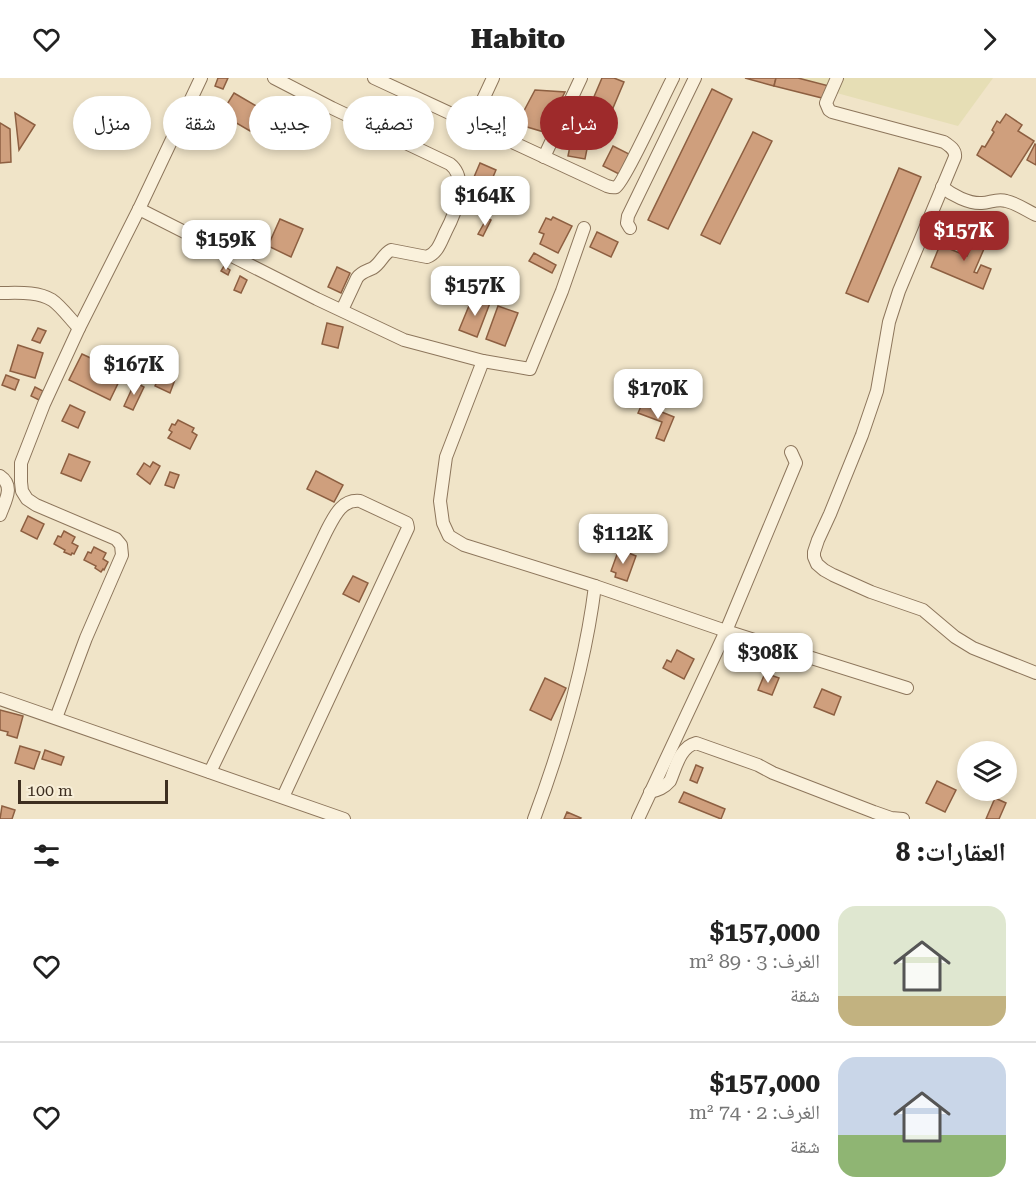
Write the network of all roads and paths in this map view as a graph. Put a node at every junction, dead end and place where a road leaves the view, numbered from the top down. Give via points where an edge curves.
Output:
1 (201, 78) edge
2 (274, 78) edge
3 (374, 78) edge
4 (492, 78) edge
5 (581, 78) edge
6 (673, 78) edge
7 (695, 78) edge
8 (837, 78) edge
9 (484, 96) edge
10 (446, 111) edge
11 (528, 149) edge
12 (544, 157) junction
13 (942, 187) junction
14 (139, 209) junction
15 (1036, 215) edge
16 (584, 228) dead end
17 (630, 228) dead end
18 (0, 293) edge
19 (342, 310) junction
20 (79, 328) junction
21 (483, 361) junction
22 (791, 452) dead end
23 (0, 476) edge
24 (0, 515) edge
25 (595, 586) junction
26 (726, 631) junction
27 (1036, 673) edge
28 (907, 688) dead end
29 (0, 699) edge
30 (56, 718) junction
31 (210, 772) junction
32 (650, 792) junction
33 (283, 798) junction
34 (345, 819) edge
35 (534, 819) edge
36 (638, 819) edge
37 (903, 819) edge

1 - 14 street
2 - 19 street via 450,164 457,172 458,204 438,249 426,257 387,252 374,267 360,274
3 - 10 street
4 - 9 street
5 - 12 street
6 - 12 street via 628,170 615,188
7 - 17 street via 628,216
8 - 13 street via 826,103 832,112 944,142 955,150
11 - 12 street
13 - 15 street via 972,202 1007,201
13 - 27 street via 899,291 889,322 877,391 814,557 833,575 923,610 973,648
14 - 19 street
14 - 20 street
16 - 21 street via 530,369
18 - 20 street via 26,293 52,300
19 - 21 street via 404,340
20 - 30 street via 21,463 22,491 36,505 116,539 122,555
21 - 25 street via 446,457 440,501 449,536 464,545
22 - 26 street via 796,463
23 - 24 street via 8,485
25 - 26 street
25 - 35 street via 579,672
26 - 28 street
26 - 32 street
29 - 30 street
30 - 31 street
31 - 33 street
31 - 33 street via 336,513 348,502 360,501 407,523 408,528
32 - 36 street
32 - 37 street via 670,781 686,748 696,743 874,812
33 - 34 street

